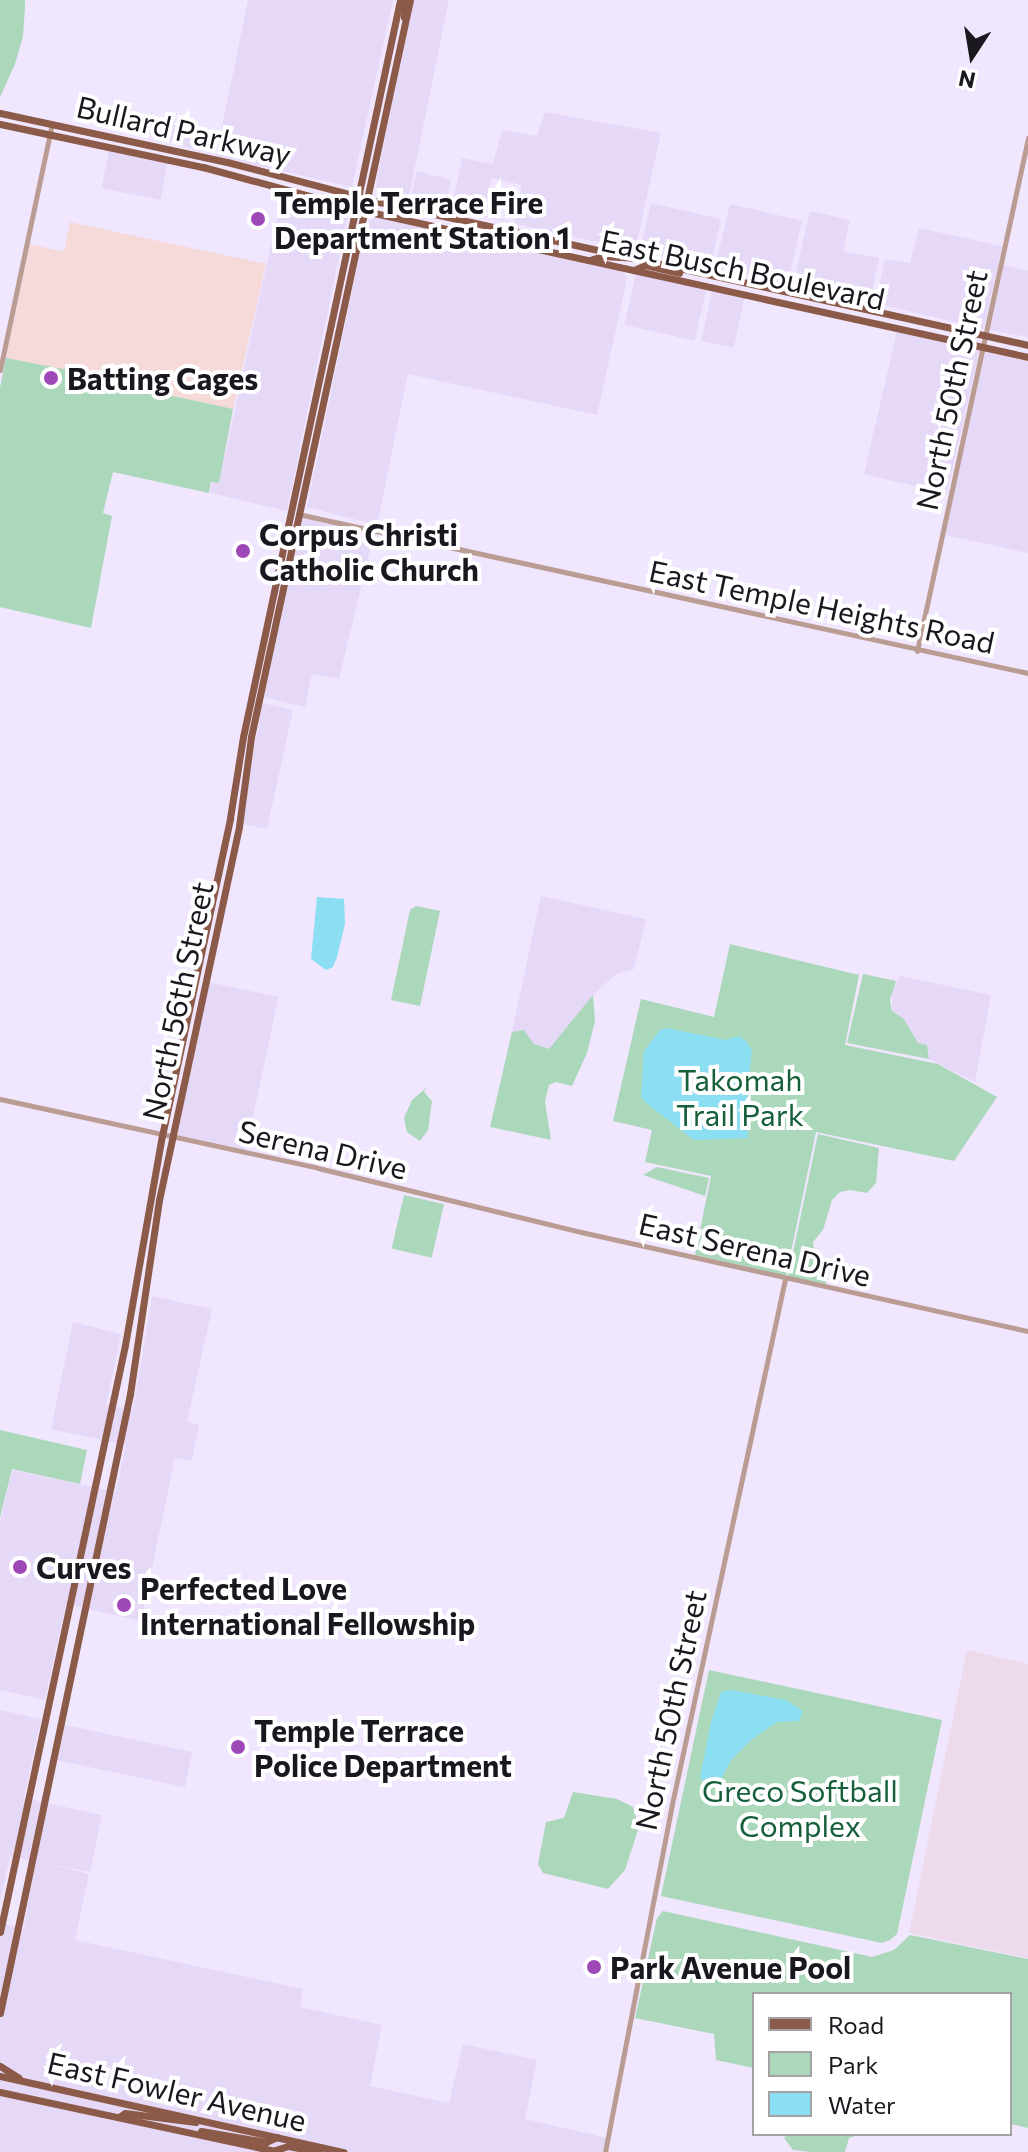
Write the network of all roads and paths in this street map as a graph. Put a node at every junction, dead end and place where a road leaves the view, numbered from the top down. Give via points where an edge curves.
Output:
1 (405, 0) edge
2 (389, 49) junction
3 (389, 102) junction
4 (0, 113) edge
5 (0, 124) edge
6 (52, 124) junction
7 (50, 134) junction
8 (1028, 138) edge
9 (357, 197) junction
10 (368, 199) junction
11 (355, 208) junction
12 (365, 211) junction
13 (589, 248) junction
14 (540, 249) junction
15 (636, 257) junction
16 (590, 260) junction
17 (634, 270) junction
18 (712, 276) junction
19 (334, 303) junction
20 (986, 337) junction
21 (1028, 345) edge
22 (983, 348) junction
23 (334, 355) junction
24 (1028, 357) edge
25 (322, 360) junction
26 (0, 370) edge
27 (325, 396) junction
28 (309, 425) junction
29 (309, 470) junction
30 (300, 513) junction
31 (289, 516) junction
32 (281, 556) junction
33 (283, 595) junction
34 (263, 642) junction
35 (272, 644) junction
36 (917, 651) junction
37 (1028, 673) edge
38 (251, 698) junction
39 (261, 699) junction
40 (0, 1099) edge
41 (162, 1136) junction
42 (172, 1138) junction
43 (474, 1207) joint
44 (785, 1279) junction
45 (1028, 1331) edge
46 (119, 1372) junction
47 (134, 1375) junction
48 (92, 1499) junction
49 (107, 1503) junction
50 (90, 1510) junction
51 (105, 1513) junction
52 (72, 1598) junction
53 (87, 1601) junction
54 (0, 1932) edge
55 (0, 2013) edge
56 (0, 2066) edge
57 (0, 2076) edge
58 (24, 2081) junction
59 (0, 2092) edge
60 (119, 2117) junction
61 (206, 2121) junction
62 (183, 2131) junction
63 (277, 2137) junction
64 (277, 2151) edge
65 (319, 2152) edge
66 (344, 2152) edge
67 (605, 2152) edge

1 - 2 main road, North 56th Street
1 - 3 main road, North 56th Street
2 - 3 main road
2 - 9 main road, North 56th Street
3 - 10 main road, North 56th Street
4 - 6 main road, Bullard Parkway
5 - 7 main road, Bullard Parkway
6 - 7 street
6 - 9 main road, Bullard Parkway
7 - 11 main road, Bullard Parkway via 203,167
7 - 26 street
8 - 20 street, North 50th Street
9 - 10 main road, East Busch Boulevard
9 - 11 main road, North 56th Street
10 - 12 main road, North 56th Street
10 - 13 main road, East Busch Boulevard
11 - 12 main road, East Busch Boulevard
11 - 19 main road, North 56th Street
12 - 14 main road, East Busch Boulevard
12 - 23 main road, North 56th Street
13 - 14 main road via 548,243
13 - 15 main road, East Busch Boulevard
14 - 16 main road, East Busch Boulevard
15 - 16 main road
15 - 18 main road, East Busch Boulevard
16 - 17 main road, East Busch Boulevard
17 - 18 main road via 645,265
17 - 22 main road, East Busch Boulevard
18 - 20 main road, East Busch Boulevard
19 - 23 main road
19 - 25 main road, North 56th Street
20 - 21 main road, East Busch Boulevard
20 - 22 street, North 50th Street
22 - 24 main road, East Busch Boulevard
22 - 36 street, North 50th Street
23 - 27 main road, North 56th Street
25 - 27 main road
25 - 28 main road, North 56th Street
27 - 29 main road, North 56th Street
28 - 29 main road
28 - 31 main road, North 56th Street
29 - 30 main road, North 56th Street
30 - 31 street
30 - 33 main road, North 56th Street
30 - 36 street, East Temple Heights Road
31 - 32 main road, North 56th Street
32 - 33 main road
32 - 34 main road, North 56th Street
33 - 35 main road, North 56th Street
34 - 35 main road
34 - 38 main road, North 56th Street
35 - 39 main road, North 56th Street
36 - 37 street, East Temple Heights Road
38 - 39 main road
38 - 41 main road, North 56th Street
39 - 42 main road, North 56th Street
40 - 41 street, Serena Drive
41 - 42 street, Serena Drive
41 - 46 main road, North 56th Street
42 - 43 street, Serena Drive
42 - 47 main road, North 56th Street
43 - 44 street, East Serena Drive
44 - 45 street, East Serena Drive
44 - 67 street, North 50th Street via 672,1804
46 - 47 main road
46 - 48 main road, North 56th Street
47 - 49 main road, North 56th Street
48 - 49 main road
48 - 50 main road, North 56th Street
49 - 51 main road, North 56th Street
50 - 51 main road
50 - 52 main road, North 56th Street
51 - 53 main road, North 56th Street
52 - 53 main road
52 - 54 main road, North 56th Street
53 - 55 main road, North 56th Street
56 - 58 main road
57 - 58 main road, East Fowler Avenue
58 - 61 main road, East Fowler Avenue
59 - 60 main road, East Fowler Avenue
60 - 61 main road via 125,2113 184,2123
60 - 62 main road, East Fowler Avenue
61 - 63 main road, East Fowler Avenue
62 - 63 main road via 266,2142
62 - 64 main road, East Fowler Avenue
63 - 66 main road, East Fowler Avenue
64 - 65 main road, East Fowler Avenue via 288,2146

